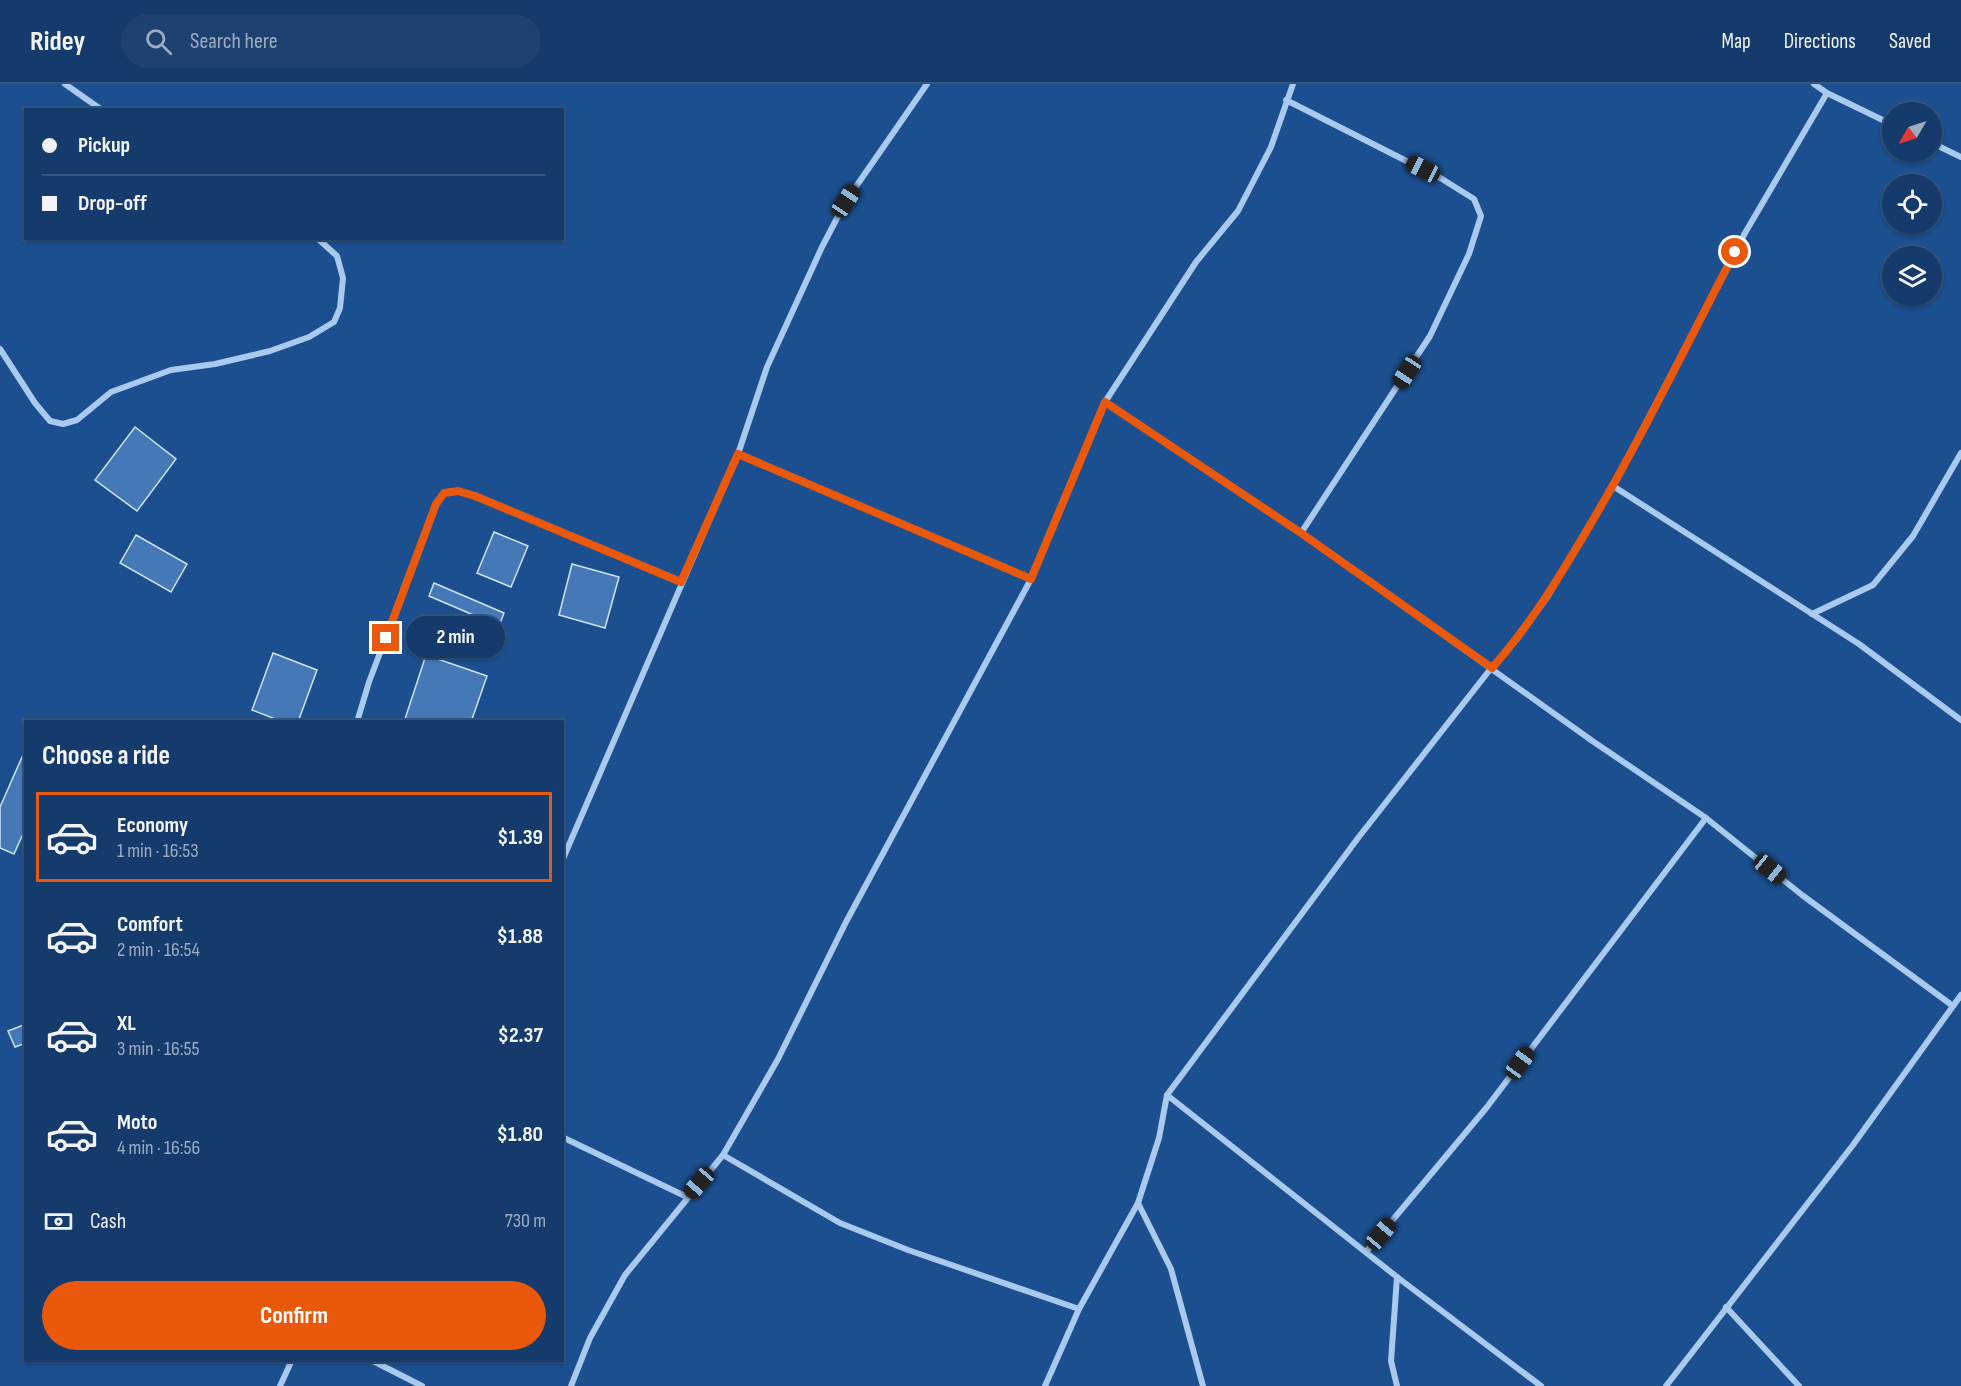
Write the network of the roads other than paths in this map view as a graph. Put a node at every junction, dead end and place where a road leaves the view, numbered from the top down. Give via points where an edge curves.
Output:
1 (65, 84) edge
2 (927, 84) edge
3 (1293, 84) edge
4 (1814, 84) edge
5 (1827, 93) junction
6 (1286, 100) junction
7 (99, 108) edge
8 (1882, 120) edge
9 (1942, 148) edge
10 (1961, 157) edge
11 (319, 240) edge
12 (0, 350) edge
13 (1105, 402) junction
14 (1961, 453) edge
15 (738, 454) junction
16 (1612, 486) junction
17 (1301, 533) junction
18 (1031, 579) junction
19 (681, 582) junction
20 (1812, 614) junction
21 (1492, 668) junction
22 (358, 720) edge
23 (1961, 720) edge
24 (1706, 818) junction
25 (564, 856) edge
26 (1961, 995) edge
27 (1953, 1006) junction
28 (1167, 1095) junction
29 (564, 1138) edge
30 (723, 1155) junction
31 (687, 1197) junction
32 (1138, 1203) junction
33 (1366, 1252) junction
34 (1397, 1277) junction
35 (1726, 1307) junction
36 (1079, 1309) junction
37 (291, 1362) edge
38 (375, 1362) edge
39 (280, 1386) edge
40 (422, 1386) edge
41 (571, 1386) edge
42 (1045, 1386) edge
43 (1203, 1386) edge
44 (1397, 1386) edge
45 (1540, 1386) edge
46 (1666, 1386) edge
47 (1799, 1386) edge

1 - 7 street
2 - 15 street via 846,201 822,247 767,367
3 - 6 street
4 - 5 street
5 - 8 street
5 - 16 street via 1745,233
6 - 13 street via 1271,147 1238,211 1196,262
6 - 17 street via 1442,179 1474,199 1481,216 1469,254 1430,336
9 - 10 street
11 - 12 street via 337,256 344,278 334,322 309,337 270,351 171,370 111,392 77,420 63,424 50,421
13 - 17 street
13 - 18 street
14 - 20 street via 1913,536 1873,585
15 - 18 street
15 - 19 street
16 - 20 street
16 - 21 street via 1548,596
17 - 21 street
18 - 30 street via 846,922 778,1059
19 - 22 street via 475,496 458,491 444,493 436,504
19 - 25 street
20 - 23 street
21 - 24 street
21 - 28 street via 1323,884
24 - 27 street via 1802,895
24 - 33 street via 1487,1107
26 - 27 street
27 - 35 street via 1853,1144
28 - 32 street via 1159,1138
28 - 33 street
29 - 31 street
30 - 31 street
30 - 36 street via 840,1223
31 - 41 street via 625,1275 590,1338
32 - 36 street
32 - 43 street via 1171,1269
33 - 34 street
34 - 44 street via 1391,1361
34 - 45 street
35 - 46 street
35 - 47 street
36 - 42 street
37 - 39 street
38 - 40 street

